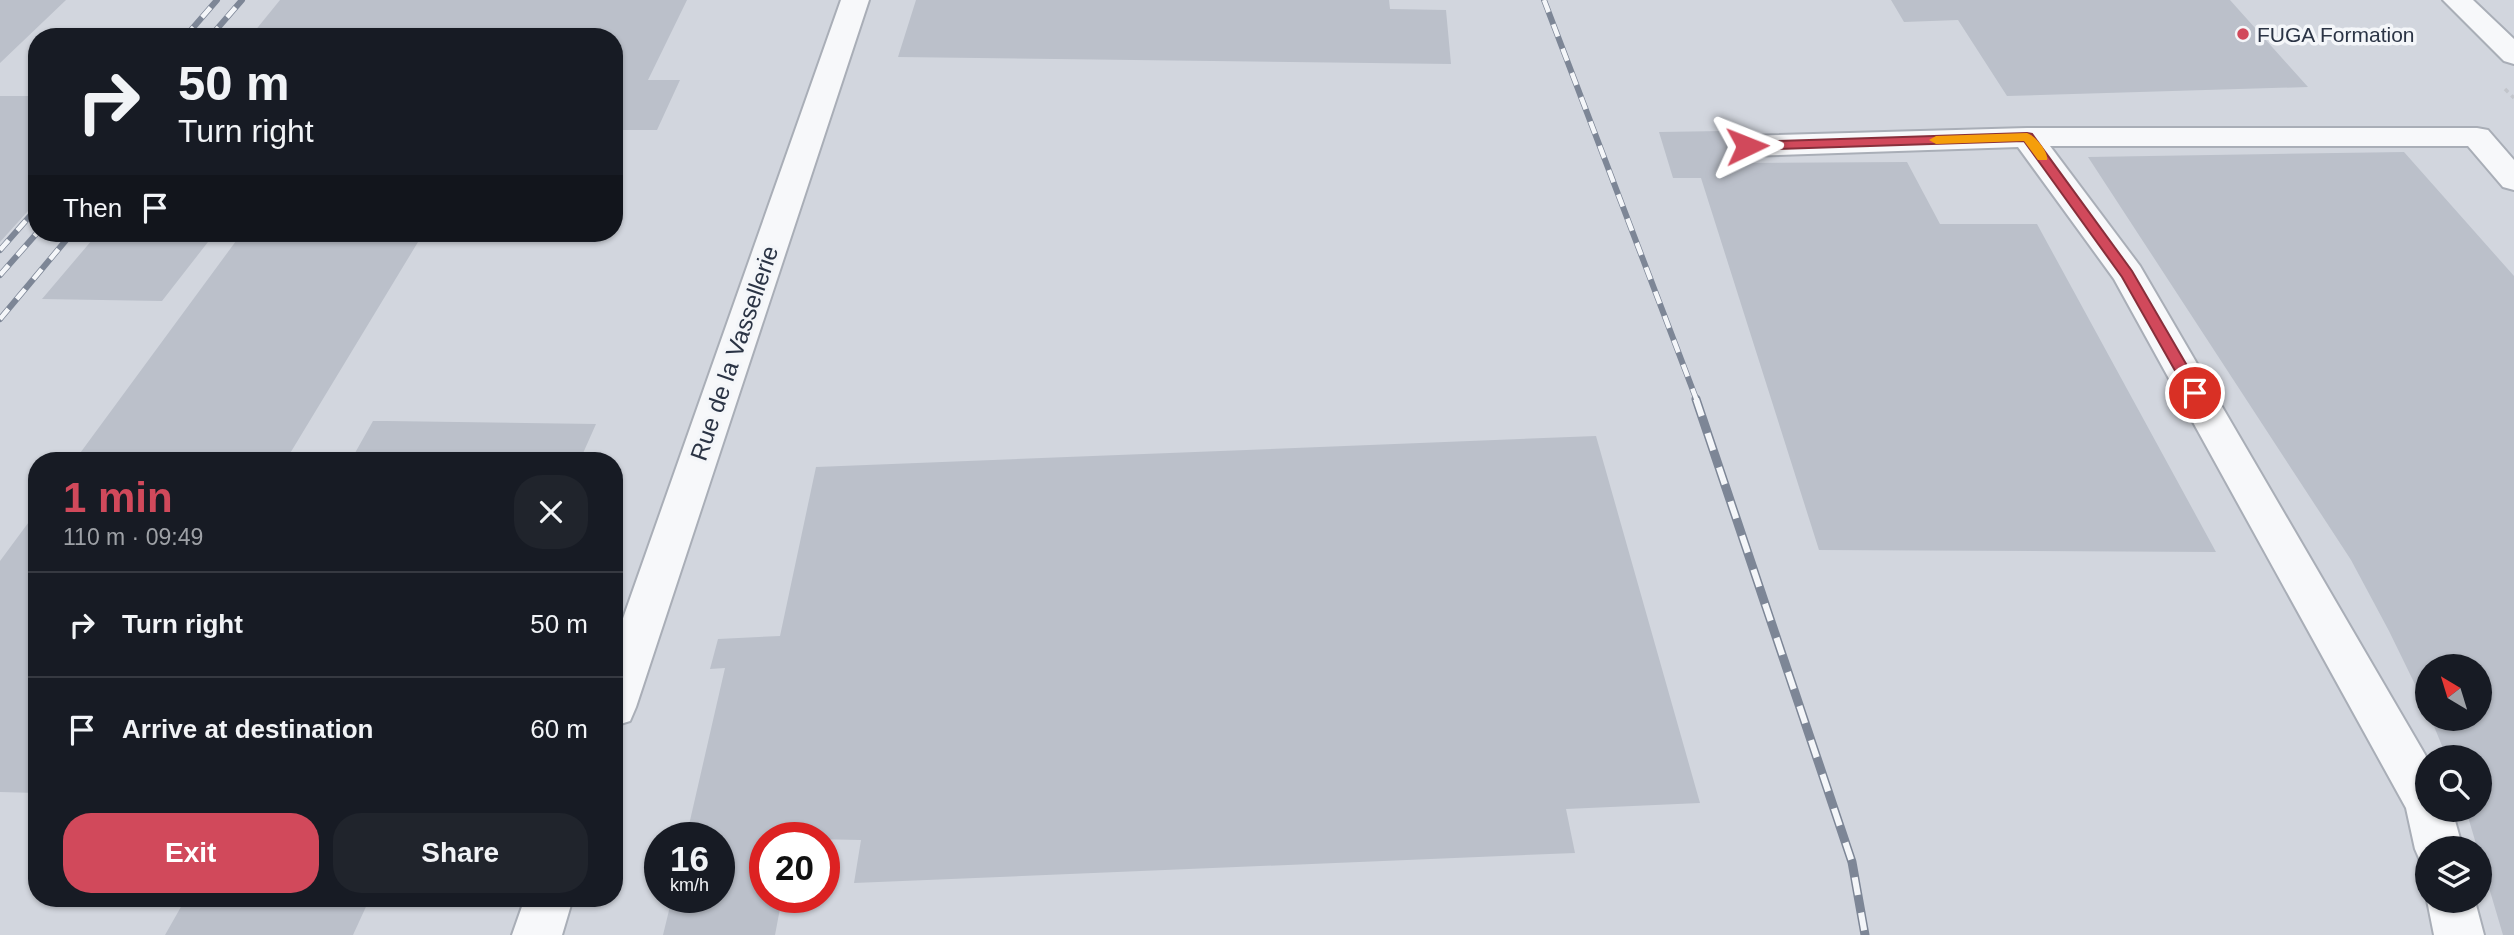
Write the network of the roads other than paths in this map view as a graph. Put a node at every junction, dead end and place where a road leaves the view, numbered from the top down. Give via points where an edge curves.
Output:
1 (855, 0) edge
2 (2457, 0) edge
3 (2514, 55) edge
4 (2027, 137) junction
5 (1747, 146) dead end
6 (2514, 180) edge
7 (623, 680) edge
8 (2415, 780) edge
9 (546, 907) edge
10 (2454, 913) edge
11 (537, 935) edge
12 (2459, 935) edge

1 - 7 street, Rue de la Vassellerie
2 - 3 street
4 - 5 street
4 - 6 street via 2477,137
4 - 8 street via 2127,274
9 - 11 street
10 - 12 street

